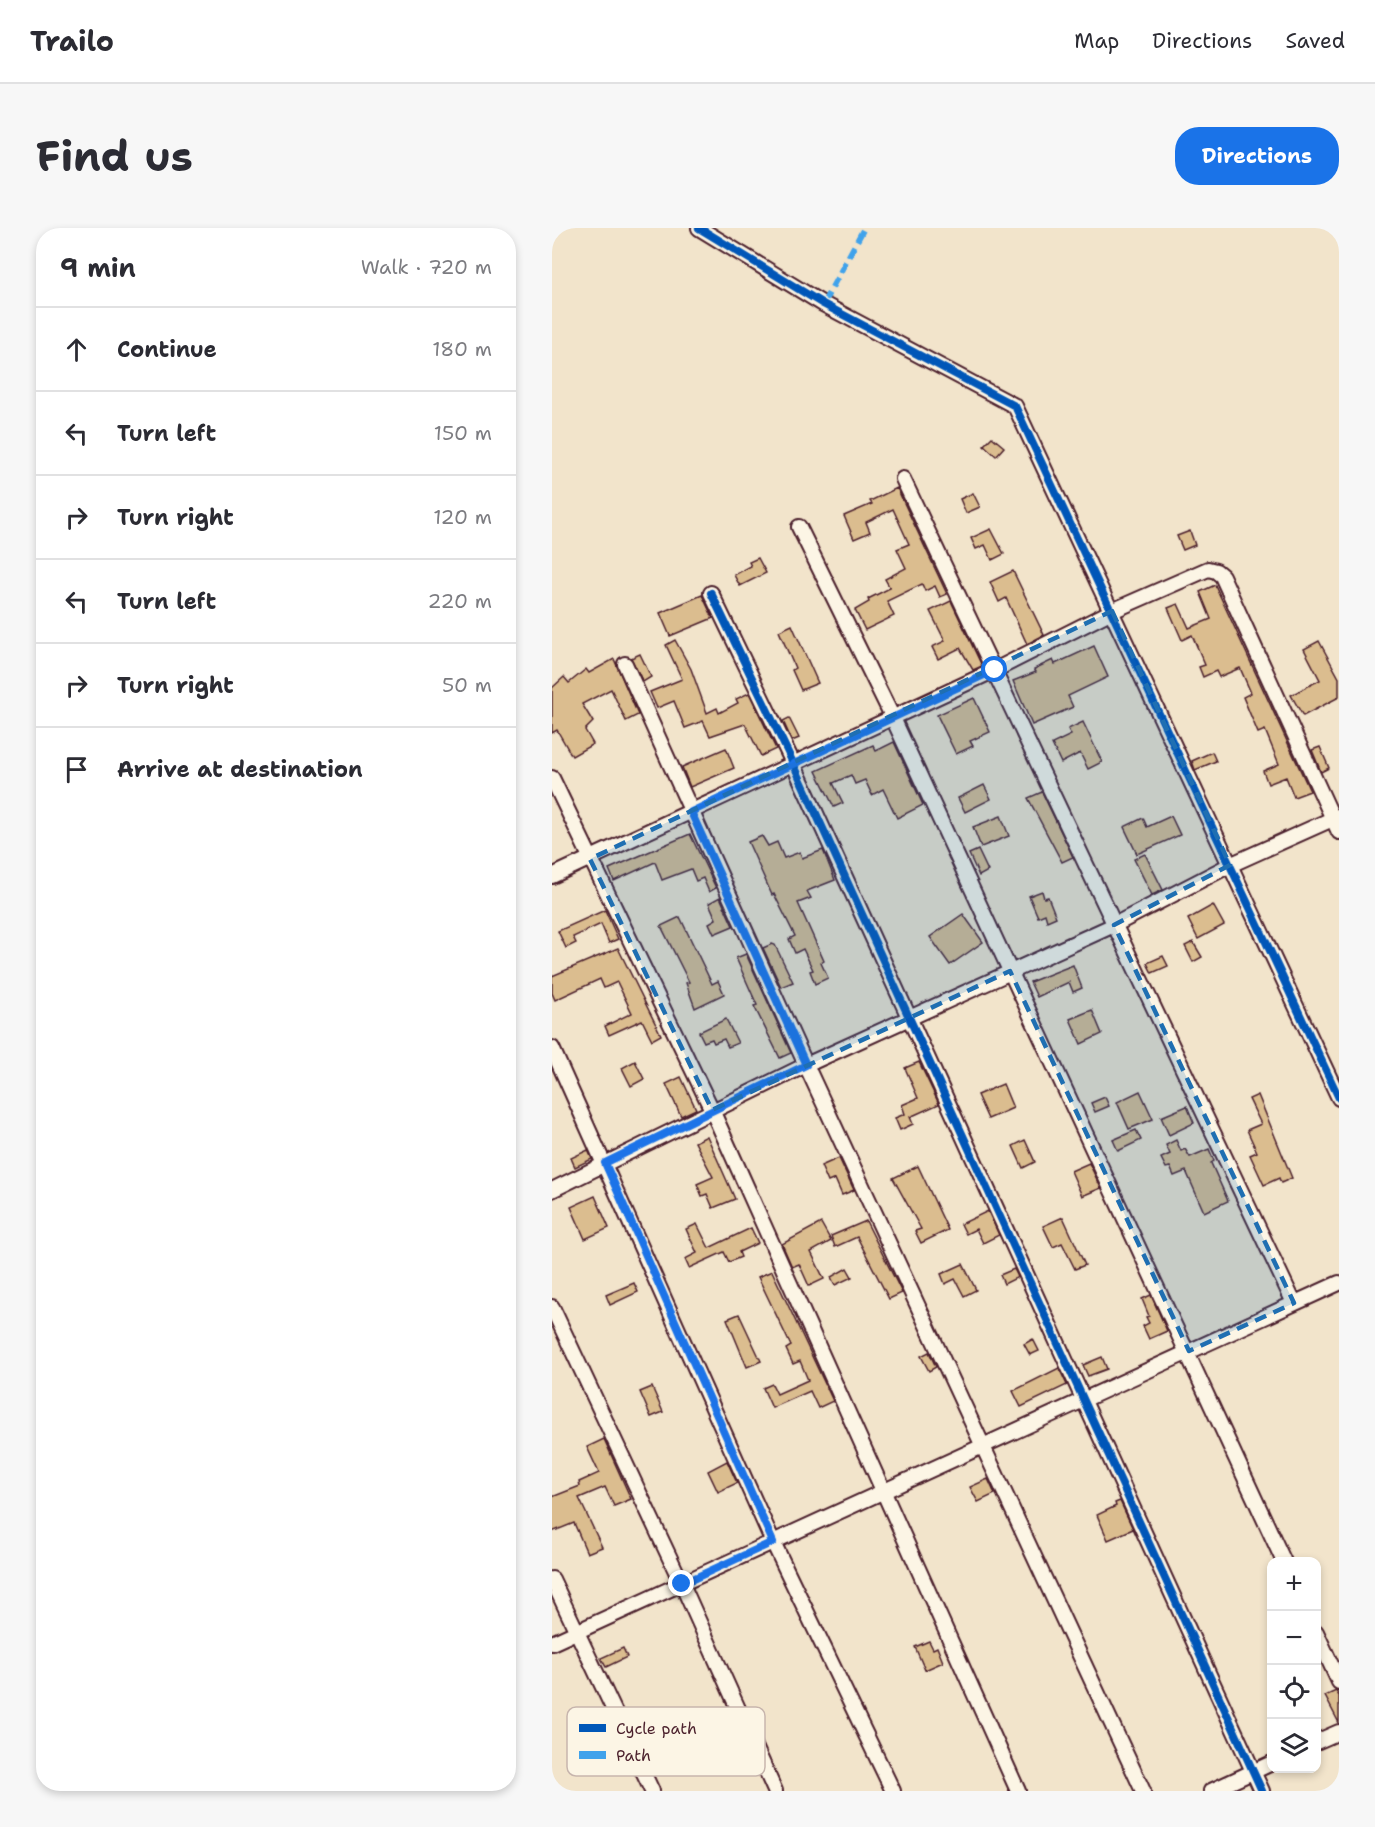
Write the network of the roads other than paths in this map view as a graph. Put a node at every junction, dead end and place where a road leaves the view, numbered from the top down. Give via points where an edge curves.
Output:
1 (699, 228) edge
2 (903, 479) dead end
3 (799, 527) dead end
4 (711, 593) dead end
5 (1112, 611) junction
6 (625, 664) dead end
7 (995, 670) junction
8 (892, 716) junction
9 (793, 763) junction
10 (552, 778) edge
11 (691, 812) junction
12 (1336, 817) edge
13 (1339, 832) edge
14 (590, 859) junction
15 (1230, 865) junction
16 (552, 876) edge
17 (1114, 925) junction
18 (1010, 971) junction
19 (909, 1018) junction
20 (552, 1048) edge
21 (806, 1065) junction
22 (1339, 1098) edge
23 (712, 1110) junction
24 (605, 1163) junction
25 (552, 1190) edge
26 (1339, 1282) edge
27 (1294, 1303) junction
28 (552, 1307) edge
29 (1189, 1351) junction
30 (1084, 1400) junction
31 (984, 1446) junction
32 (883, 1492) junction
33 (773, 1542) junction
34 (1282, 1557) edge
35 (552, 1579) edge
36 (682, 1584) junction
37 (576, 1632) junction
38 (1321, 1641) edge
39 (552, 1644) edge
40 (1339, 1682) edge
41 (612, 1707) edge
42 (737, 1707) edge
43 (1339, 1732) edge
44 (1321, 1740) edge
45 (1267, 1765) edge
46 (765, 1769) edge
47 (1253, 1772) junction
48 (645, 1776) edge
49 (652, 1791) edge
50 (775, 1791) edge
51 (893, 1791) edge
52 (1018, 1791) edge
53 (1143, 1791) edge
54 (1211, 1791) edge
55 (1262, 1791) edge

1 - 5 street via 823,304 1015,406
2 - 7 street
3 - 8 street
4 - 9 street
5 - 7 street
5 - 12 street via 1208,569 1222,576
5 - 15 street
6 - 11 street
7 - 8 street
7 - 17 street
8 - 9 street
8 - 18 street
9 - 11 street
9 - 19 street
10 - 14 street
11 - 14 street
11 - 21 street
12 - 13 street
12 - 15 street
14 - 16 street
14 - 23 street
15 - 17 street
15 - 22 street
17 - 18 street
17 - 27 street
18 - 19 street
18 - 29 street
19 - 21 street
19 - 30 street
20 - 24 street
21 - 23 street
21 - 31 street
23 - 24 street
23 - 32 street
24 - 25 street
24 - 33 street
26 - 27 street
27 - 29 street
28 - 36 street
29 - 30 street
29 - 34 street
30 - 31 street
30 - 47 street
31 - 32 street
31 - 53 street
32 - 33 street
32 - 52 street
33 - 36 street
33 - 51 street
35 - 37 street
36 - 37 street
36 - 42 street
37 - 39 street
37 - 41 street
38 - 40 street
43 - 44 street
45 - 47 street
46 - 50 street
47 - 54 street
47 - 55 street
48 - 49 street

